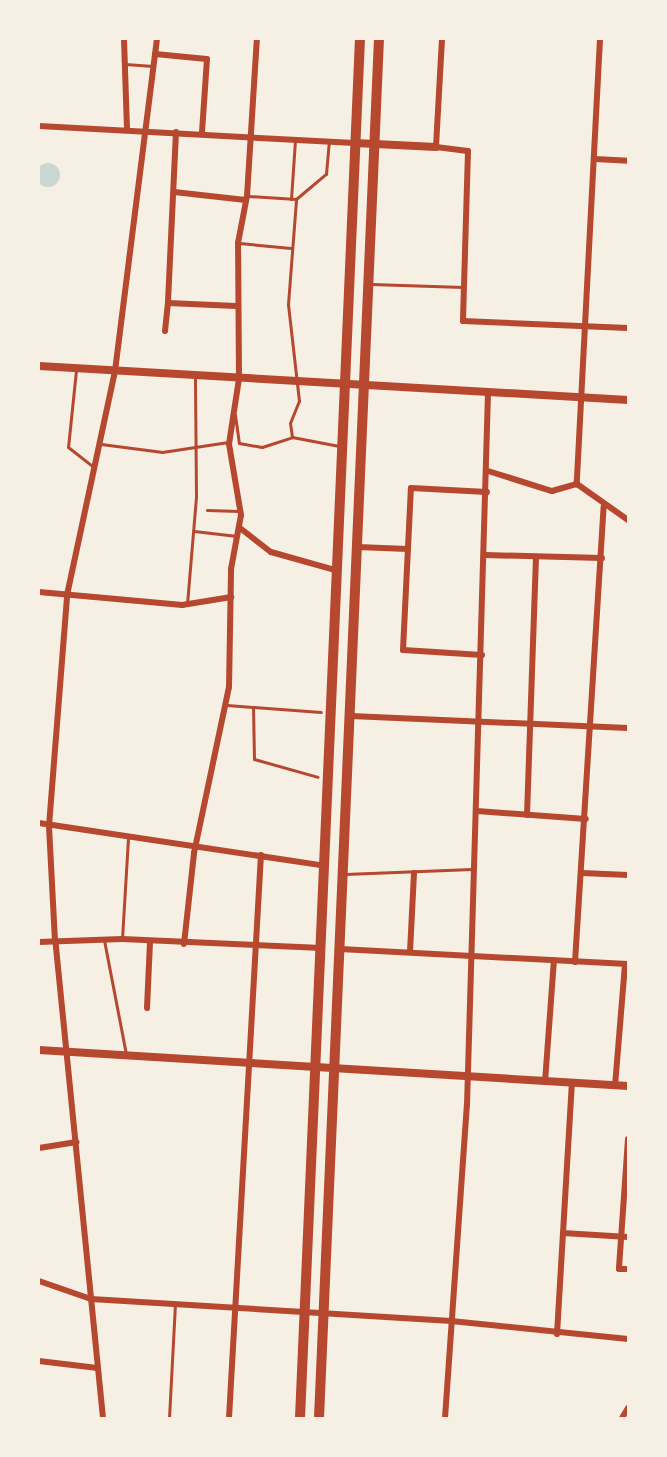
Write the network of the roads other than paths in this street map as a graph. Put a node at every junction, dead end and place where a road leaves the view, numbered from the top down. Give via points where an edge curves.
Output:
1 (124, 39) edge
2 (157, 39) edge
3 (257, 39) edge
4 (360, 39) edge
5 (379, 39) edge
6 (442, 39) edge
7 (600, 39) edge
8 (155, 54) junction
9 (124, 64) junction
10 (153, 66) junction
11 (39, 126) edge
12 (127, 129) junction
13 (146, 130) junction
14 (176, 132) junction
15 (202, 133) junction
16 (252, 137) junction
17 (295, 139) junction
18 (329, 141) junction
19 (355, 143) junction
20 (374, 144) junction
21 (436, 147) junction
22 (595, 159) junction
23 (628, 161) edge
24 (174, 192) junction
25 (246, 198) junction
26 (293, 199) junction
27 (238, 243) junction
28 (291, 248) junction
29 (369, 284) junction
30 (464, 287) junction
31 (168, 303) junction
32 (236, 306) junction
33 (587, 327) junction
34 (628, 328) edge
35 (165, 331) dead end
36 (39, 366) edge
37 (76, 368) junction
38 (115, 371) junction
39 (195, 376) junction
40 (239, 379) junction
41 (298, 382) junction
42 (344, 385) junction
43 (364, 386) junction
44 (488, 394) junction
45 (584, 397) junction
46 (628, 400) edge
47 (233, 412) junction
48 (292, 437) junction
49 (230, 442) junction
50 (100, 443) junction
51 (341, 446) junction
52 (195, 450) junction
53 (94, 467) junction
54 (488, 471) junction
55 (577, 484) junction
56 (487, 492) junction
57 (604, 507) junction
58 (207, 510) dead end
59 (241, 511) junction
60 (628, 520) edge
61 (240, 528) junction
62 (194, 531) junction
63 (238, 536) junction
64 (357, 547) junction
65 (408, 549) junction
66 (485, 555) junction
67 (537, 557) junction
68 (602, 558) junction
69 (335, 570) junction
70 (39, 592) edge
71 (67, 596) junction
72 (231, 597) junction
73 (187, 604) junction
74 (482, 655) junction
75 (223, 705) junction
76 (253, 707) junction
77 (321, 712) dead end
78 (351, 716) junction
79 (481, 725) junction
80 (532, 726) junction
81 (593, 727) junction
82 (628, 728) edge
83 (318, 777) dead end
84 (477, 811) junction
85 (527, 815) junction
86 (586, 819) junction
87 (39, 823) edge
88 (49, 826) junction
89 (128, 839) junction
90 (198, 844) junction
91 (261, 855) junction
92 (327, 866) junction
93 (475, 868) junction
94 (414, 873) junction
95 (582, 873) junction
96 (345, 874) junction
97 (628, 875) edge
98 (104, 939) junction
99 (122, 939) junction
100 (55, 941) junction
101 (150, 941) junction
102 (39, 942) edge
103 (184, 944) junction
104 (256, 946) junction
105 (322, 948) junction
106 (340, 949) junction
107 (410, 952) junction
108 (472, 956) junction
109 (554, 960) junction
110 (575, 962) junction
111 (627, 964) edge
112 (147, 1008) dead end
113 (39, 1050) edge
114 (69, 1052) junction
115 (126, 1056) junction
116 (250, 1063) junction
117 (316, 1067) junction
118 (335, 1069) junction
119 (466, 1075) junction
120 (545, 1082) junction
121 (572, 1084) junction
122 (615, 1086) junction
123 (628, 1086) edge
124 (628, 1139) edge
125 (77, 1142) junction
126 (39, 1148) edge
127 (563, 1233) junction
128 (625, 1237) edge
129 (628, 1269) edge
130 (39, 1281) edge
131 (91, 1299) junction
132 (175, 1305) junction
133 (236, 1308) junction
134 (305, 1312) junction
135 (322, 1314) junction
136 (451, 1321) junction
137 (557, 1334) junction
138 (628, 1339) edge
139 (39, 1361) edge
140 (98, 1368) junction
141 (628, 1408) edge
142 (103, 1418) edge
143 (169, 1418) edge
144 (229, 1418) edge
145 (300, 1418) edge
146 (319, 1418) edge
147 (445, 1418) edge
148 (622, 1418) edge

1 - 9 street
2 - 8 street
3 - 16 street
4 - 19 main road
5 - 20 main road
6 - 21 street
7 - 22 street
8 - 10 street
8 - 15 street via 207,59
9 - 10 lane
9 - 12 street
10 - 13 street
11 - 12 street
12 - 13 street
13 - 14 street
13 - 38 street
14 - 15 street
14 - 24 street
15 - 16 street
16 - 17 street
16 - 25 street
17 - 18 street
17 - 26 lane
18 - 19 street
18 - 26 lane via 326,174
19 - 20 street
19 - 42 main road
20 - 21 street
20 - 29 main road
21 - 30 street via 468,151
22 - 23 street
22 - 33 street
24 - 25 street
24 - 31 street
25 - 26 lane
25 - 27 street
26 - 28 lane
27 - 28 lane
27 - 32 street
28 - 41 lane via 288,304
29 - 30 lane
29 - 43 main road
30 - 33 street via 463,321
31 - 32 street
31 - 35 street
32 - 40 street
33 - 34 street
33 - 45 street
36 - 37 street
37 - 38 street
37 - 53 lane via 68,447
38 - 39 street
38 - 50 street
39 - 40 street
39 - 52 lane
40 - 41 street
40 - 47 street
41 - 42 street
41 - 48 lane
42 - 43 street
42 - 51 main road
43 - 44 street
43 - 64 main road
44 - 45 street
44 - 54 street
45 - 46 street
45 - 55 street
47 - 48 lane via 239,443 262,447
47 - 49 street
48 - 51 lane
49 - 52 lane
49 - 59 street
50 - 52 lane via 162,452
50 - 53 street
51 - 69 main road
52 - 62 lane
53 - 71 street
54 - 55 street via 552,491
54 - 56 street
55 - 57 street
56 - 65 street via 411,488
56 - 66 street
57 - 60 street
57 - 68 street
58 - 59 lane
59 - 61 street
61 - 63 street
61 - 69 street via 271,552
62 - 63 lane
62 - 73 lane
63 - 72 street
64 - 65 street
64 - 78 main road
65 - 74 street via 403,650
66 - 67 street
66 - 74 street
67 - 68 street
67 - 80 street
68 - 81 street
69 - 92 main road
70 - 71 street
71 - 73 street
71 - 88 street
72 - 73 street
72 - 75 street via 229,687
74 - 79 street
75 - 76 lane
75 - 90 street
76 - 77 lane
76 - 83 lane via 254,759
78 - 79 street
78 - 96 main road
79 - 80 street
79 - 84 street
80 - 81 street
80 - 85 street
81 - 82 street
81 - 86 street
84 - 85 street
84 - 93 street
85 - 86 street
86 - 95 street
87 - 88 street
88 - 89 street
88 - 100 street
89 - 90 street
89 - 99 lane
90 - 91 street
90 - 103 street
91 - 92 street
91 - 104 street
92 - 105 main road
93 - 94 lane
93 - 108 street
94 - 96 lane
94 - 107 street
95 - 97 street
95 - 110 street
96 - 106 main road
98 - 99 street
98 - 100 street
98 - 115 lane
99 - 101 street
100 - 102 street
100 - 114 street
101 - 103 street
101 - 112 street
103 - 104 street
104 - 105 street
104 - 116 street
105 - 117 main road
106 - 107 street
106 - 118 main road
107 - 108 street
108 - 109 street
108 - 119 street
109 - 110 street
109 - 120 street
110 - 111 street
111 - 122 street
113 - 114 street
114 - 115 street
114 - 125 street
115 - 116 street
116 - 117 street
116 - 133 street
117 - 118 street
117 - 134 main road
118 - 119 street
118 - 135 main road
119 - 120 street
119 - 136 street
120 - 121 street
121 - 122 street
121 - 127 street
122 - 123 street
124 - 128 street
125 - 126 street
125 - 131 street
127 - 128 street
127 - 137 street
128 - 129 street via 619,1269
130 - 131 street
131 - 132 street
131 - 140 street
132 - 133 street
132 - 143 lane
133 - 134 street
133 - 144 street
134 - 135 street
134 - 145 main road
135 - 136 street
135 - 146 main road
136 - 137 street
136 - 147 street
137 - 138 street
139 - 140 street
140 - 142 street
141 - 148 street

